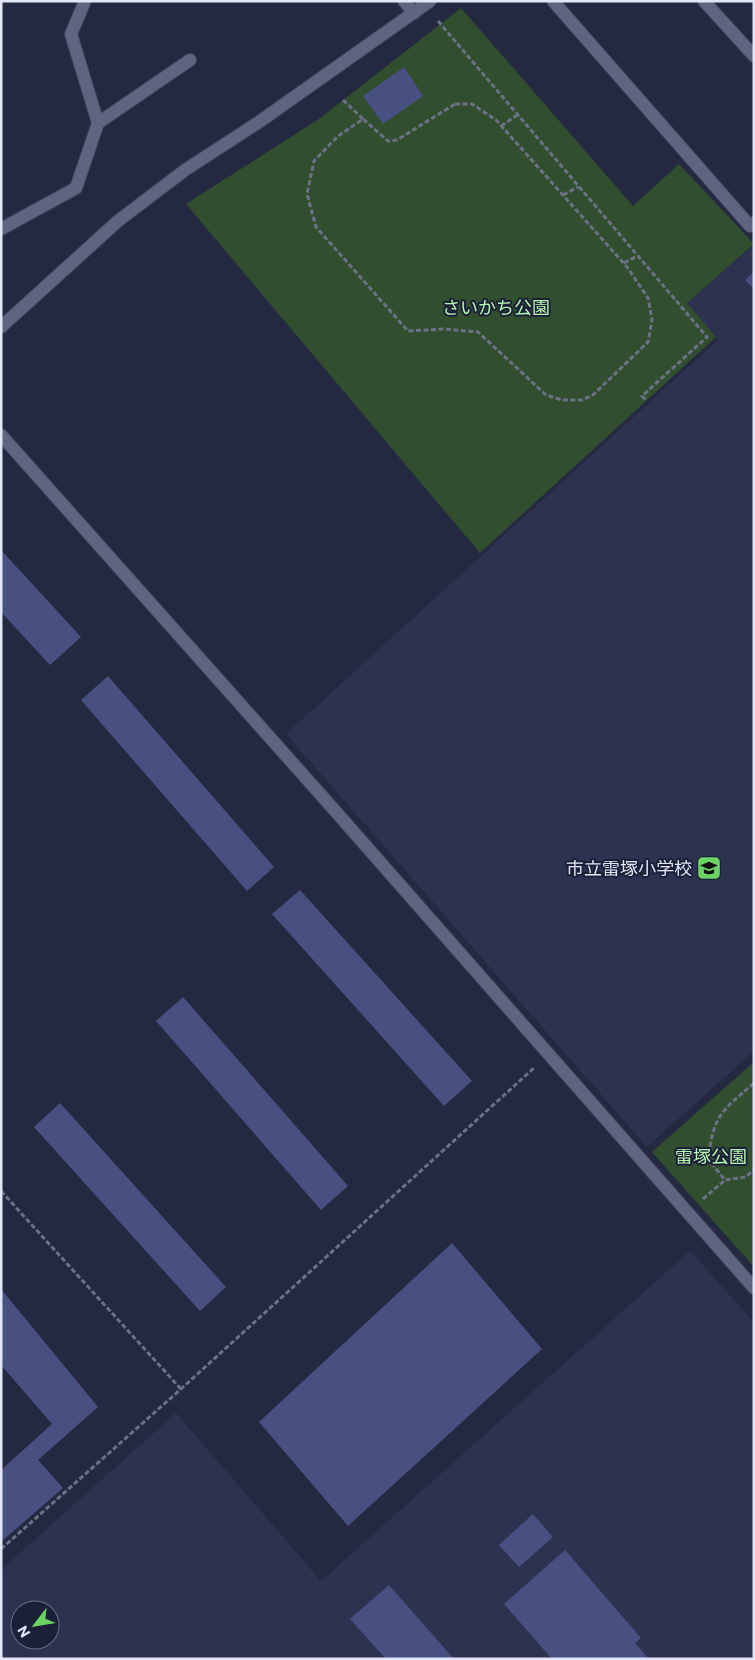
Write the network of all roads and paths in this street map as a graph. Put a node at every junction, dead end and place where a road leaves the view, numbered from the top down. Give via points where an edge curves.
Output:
1 (85, 1) edge
2 (404, 1) edge
3 (553, 1) edge
4 (704, 1) edge
5 (427, 3) edge
6 (414, 13) junction
7 (754, 56) edge
8 (190, 60) dead end
9 (343, 100) dead end
10 (517, 115) junction
11 (364, 119) junction
12 (98, 123) junction
13 (501, 126) junction
14 (578, 187) junction
15 (563, 195) junction
16 (754, 223) edge
17 (1, 229) edge
18 (637, 256) junction
19 (624, 264) junction
20 (1, 327) edge
21 (647, 401) dead end
22 (1, 434) edge
23 (550, 1053) junction
24 (754, 1084) edge
25 (754, 1169) edge
26 (725, 1180) junction
27 (1, 1191) edge
28 (698, 1204) dead end
29 (754, 1288) edge
30 (181, 1389) junction
31 (1, 1549) edge

1 - 12 street via 71,34
2 - 6 street
3 - 16 street via 750,226
4 - 7 street
5 - 6 street
5 - 10 path
6 - 20 street via 185,170 118,221
8 - 12 street
9 - 11 path
10 - 13 path
10 - 14 path
11 - 13 path via 388,141 397,140 455,104 472,104
11 - 19 path via 338,136 314,161 307,194 316,227 408,331 444,329 478,332 546,395 562,400 582,400 593,395 648,342 652,320 648,298
12 - 17 street via 76,188
13 - 15 path
14 - 15 path
14 - 18 path
15 - 19 path
18 - 19 path
18 - 21 path via 707,337 642,396
22 - 23 street
23 - 29 street
23 - 30 path
24 - 26 path via 719,1115 711,1137 708,1159
25 - 26 path via 746,1176
26 - 28 path
27 - 30 path
30 - 31 path

